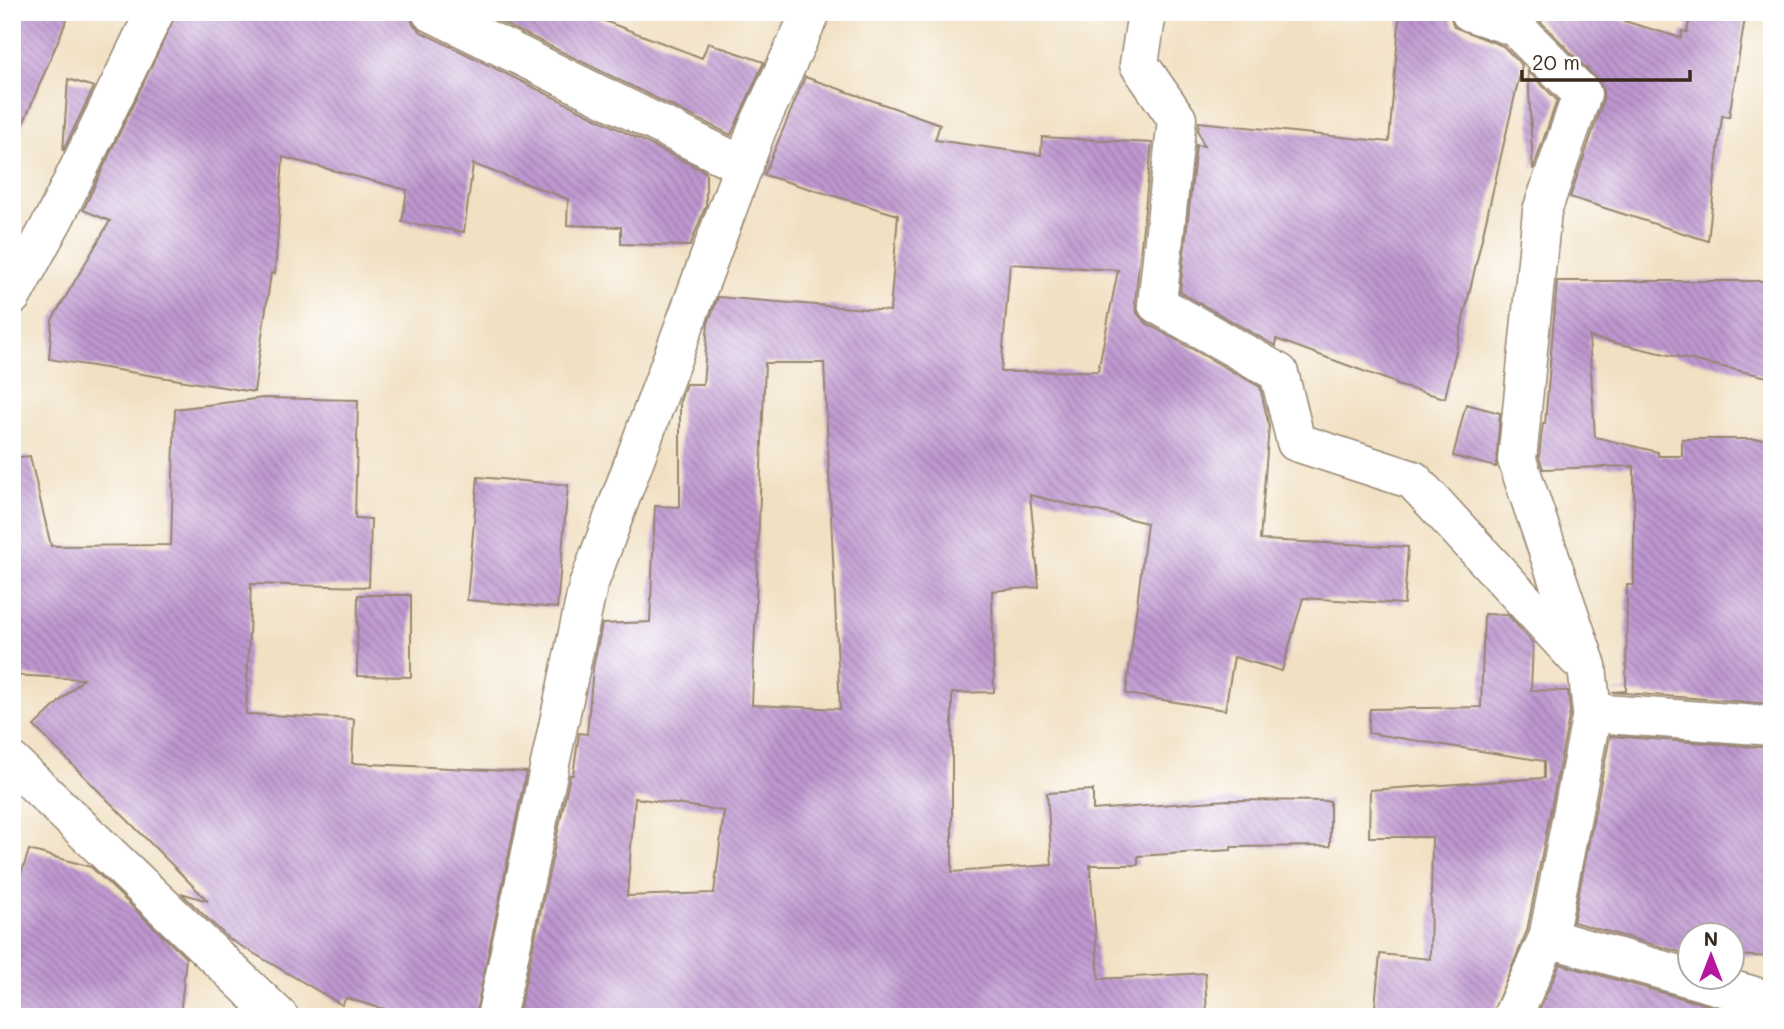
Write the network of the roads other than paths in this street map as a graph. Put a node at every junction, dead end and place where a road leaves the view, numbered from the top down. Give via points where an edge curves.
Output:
1 (155, 12) edge
2 (431, 12) edge
3 (811, 12) edge
4 (1147, 12) edge
5 (1475, 13) edge
6 (744, 166) junction
7 (12, 296) edge
8 (1587, 666) junction
9 (1592, 713) junction
10 (1772, 726) edge
11 (12, 762) edge
12 (1548, 938) junction
13 (1772, 1001) edge
14 (271, 1013) edge
15 (496, 1017) edge
16 (1512, 1017) edge

1 - 7 street
2 - 6 street
3 - 6 street
4 - 8 street via 1139,64 1177,119 1157,304 1279,373 1296,442 1413,480
5 - 8 street via 1516,27 1582,94 1542,211 1517,460
6 - 15 street via 588,586
8 - 9 street
9 - 10 street
9 - 12 street
11 - 14 street
12 - 13 street
12 - 16 street

